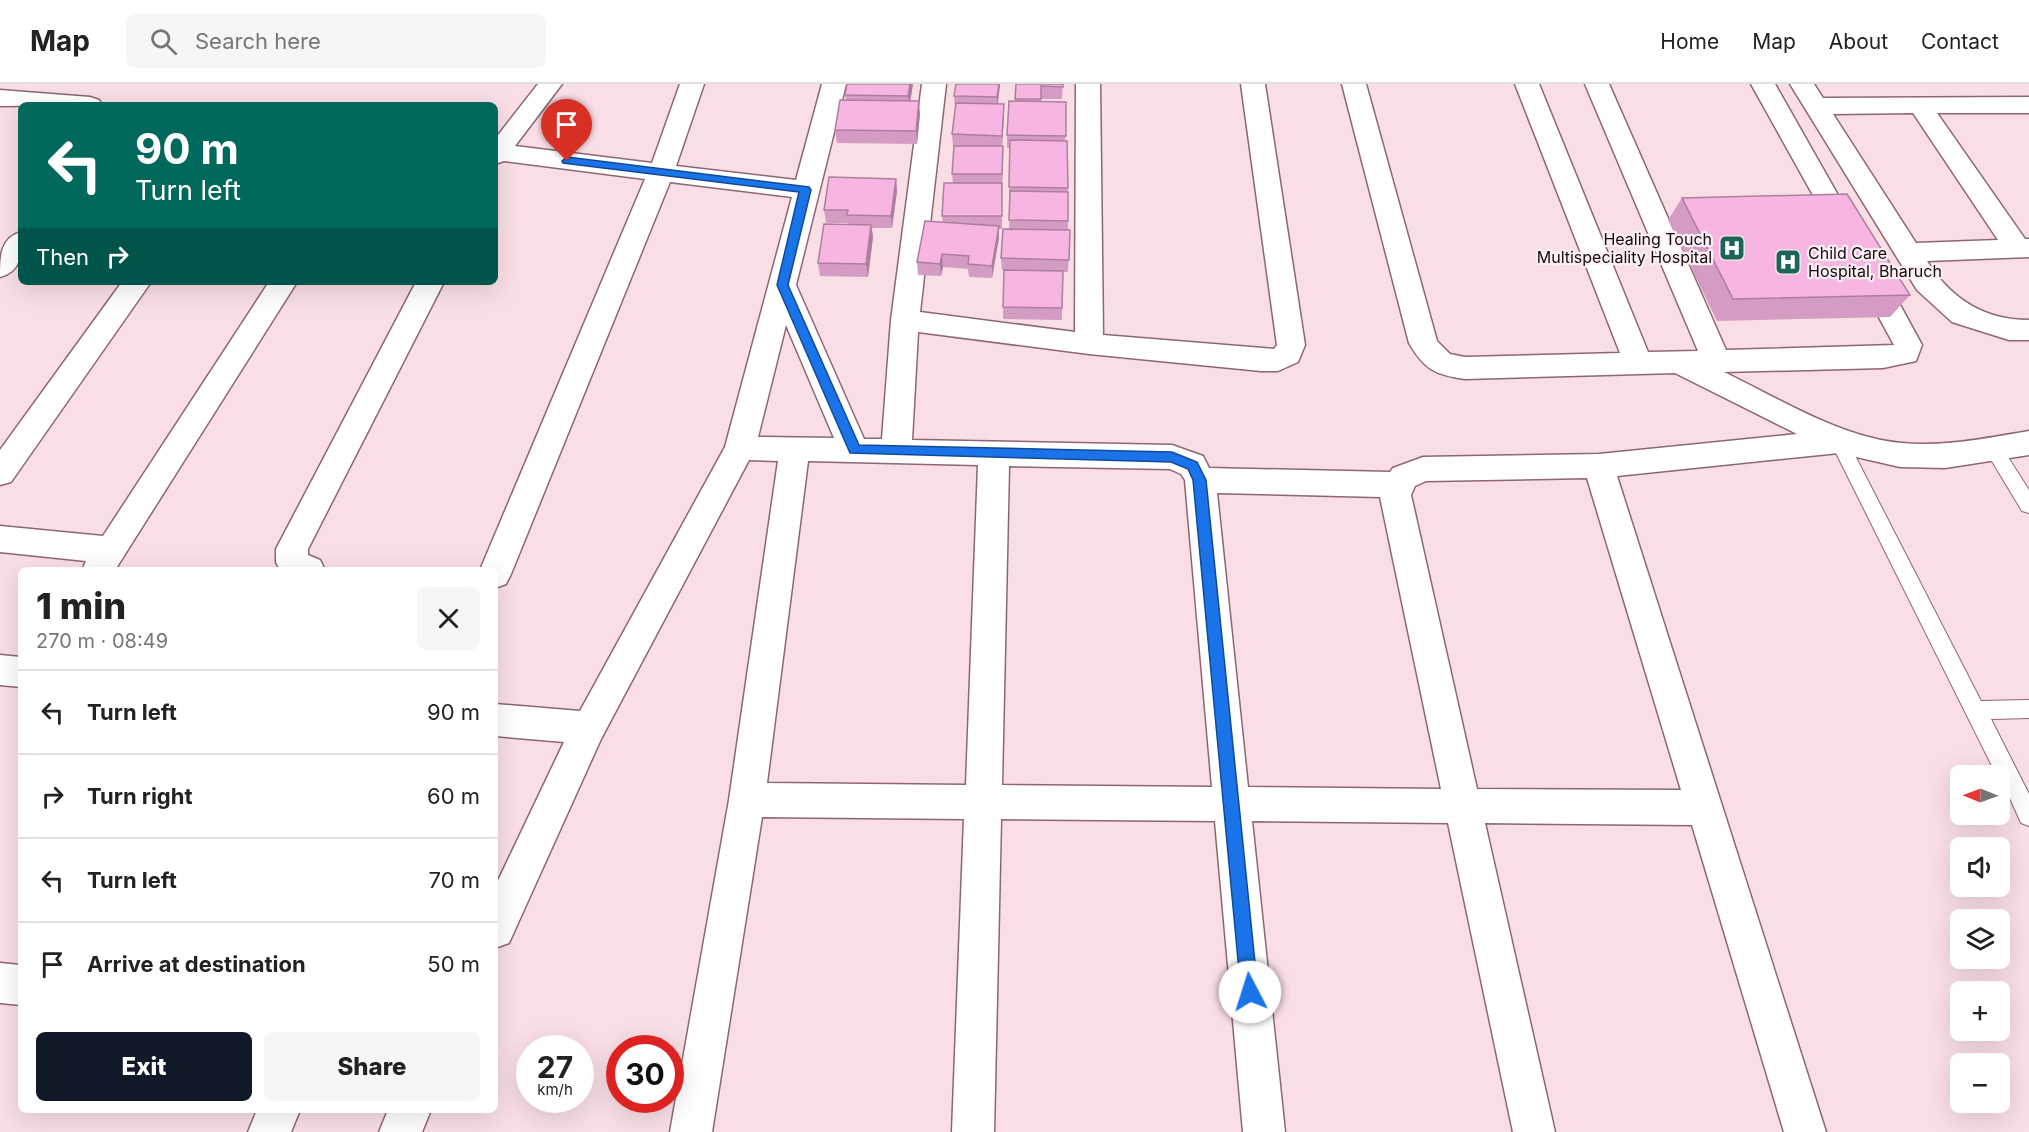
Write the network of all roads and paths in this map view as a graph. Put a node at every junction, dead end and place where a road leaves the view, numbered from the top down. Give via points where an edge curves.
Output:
1 (550, 84) edge
2 (692, 84) edge
3 (834, 84) edge
4 (934, 84) edge
5 (1088, 84) edge
6 (1253, 84) edge
7 (1354, 84) edge
8 (1527, 84) edge
9 (1597, 84) edge
10 (1763, 84) edge
11 (1999, 84) edge
12 (1808, 95) edge
13 (0, 98) edge
14 (63, 102) edge
15 (1920, 106) junction
16 (2024, 111) edge
17 (498, 151) edge
18 (498, 154) edge
19 (661, 172) junction
20 (805, 190) junction
21 (18, 245) edge
22 (2023, 248) edge
23 (1908, 253) junction
24 (0, 268) edge
25 (135, 285) edge
26 (281, 285) edge
27 (428, 285) edge
28 (782, 285) junction
29 (905, 320) junction
30 (2029, 330) edge
31 (1089, 344) junction
32 (1716, 361) junction
33 (1678, 362) junction
34 (1638, 363) junction
35 (1839, 441) junction
36 (2029, 443) edge
37 (740, 448) junction
38 (795, 448) junction
39 (1993, 448) junction
40 (854, 450) junction
41 (896, 451) junction
42 (994, 453) junction
43 (1599, 466) junction
44 (0, 473) edge
45 (1404, 477) junction
46 (1200, 480) junction
47 (2029, 506) edge
48 (0, 539) edge
49 (104, 560) edge
50 (300, 567) edge
51 (498, 567) edge
52 (0, 670) edge
53 (18, 672) edge
54 (2029, 709) edge
55 (1976, 710) junction
56 (498, 720) edge
57 (589, 728) junction
58 (747, 800) junction
59 (983, 802) junction
60 (1231, 804) junction
61 (1464, 806) junction
62 (1705, 808) junction
63 (2029, 816) edge
64 (498, 923) edge
65 (0, 983) edge
66 (18, 985) edge
67 (278, 1113) edge
68 (409, 1113) edge
69 (269, 1132) edge
70 (400, 1132) edge
71 (691, 1132) edge
72 (974, 1132) edge
73 (1263, 1132) edge
74 (1534, 1132) edge
75 (1805, 1132) edge

1 - 17 street
2 - 19 street
3 - 20 street
4 - 29 street
5 - 31 street
6 - 31 street via 1292,345 1288,355 1278,360 1261,360
7 - 34 street via 1423,343 1431,356 1444,365 1464,368
8 - 34 street
9 - 32 street
10 - 32 street via 1908,345 1906,354 1883,357
11 - 16 street
12 - 15 street
12 - 23 street
13 - 14 street
15 - 16 street
15 - 22 street
18 - 19 street
19 - 20 street
19 - 51 street
20 - 28 street
21 - 24 street
22 - 23 street
23 - 30 street via 1928,283 1962,315 2009,330
25 - 44 street
26 - 49 street
27 - 50 street via 292,549 292,562
28 - 37 street
28 - 40 street
29 - 31 street
29 - 41 street
32 - 33 street
33 - 34 street
33 - 35 street
35 - 39 street via 1900,455 1945,456
35 - 43 street
35 - 55 lane
36 - 39 street
37 - 38 street
37 - 57 street
38 - 40 street
38 - 58 street
39 - 47 lane
40 - 41 street
41 - 42 street
42 - 46 street via 1172,457 1192,465
42 - 59 street
43 - 45 street via 1423,469
43 - 62 street
45 - 46 street via 1398,485
45 - 61 street via 1395,495
46 - 60 street
48 - 49 street
52 - 53 street
54 - 55 lane
55 - 63 lane
56 - 57 street
57 - 64 street
58 - 59 street
58 - 71 street
59 - 60 street
59 - 72 street
60 - 61 street
60 - 73 street
61 - 62 street
61 - 74 street
62 - 75 street
65 - 66 street
67 - 69 street
68 - 70 street

